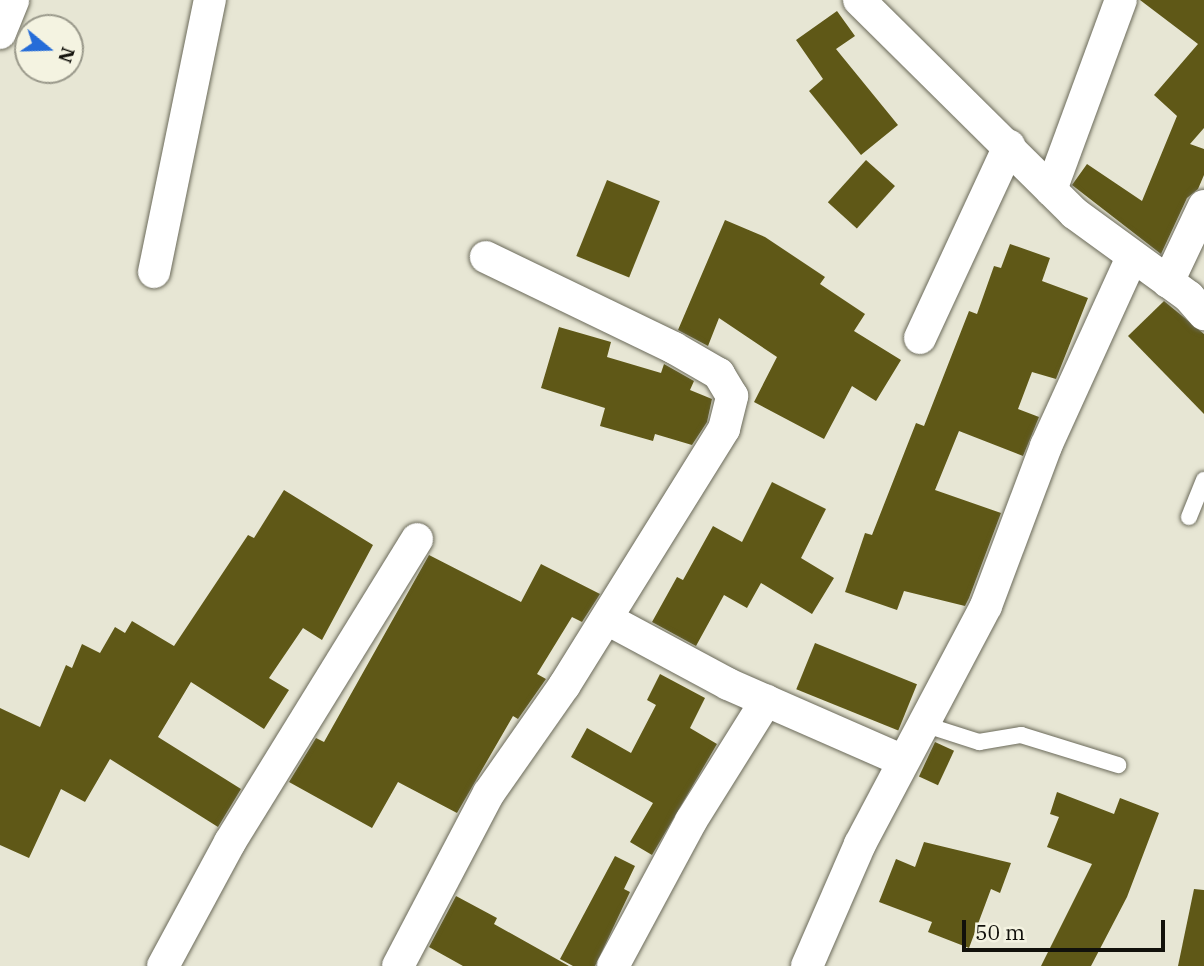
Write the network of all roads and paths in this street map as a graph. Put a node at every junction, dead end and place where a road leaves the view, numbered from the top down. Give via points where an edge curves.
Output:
1 (13, 0) edge
2 (210, 0) edge
3 (859, 0) edge
4 (1121, 0) edge
5 (890, 13) edge
6 (0, 33) edge
7 (1009, 146) junction
8 (1051, 190) junction
9 (1204, 206) edge
10 (486, 257) dead end
11 (1132, 257) junction
12 (154, 272) dead end
13 (1168, 282) junction
14 (1204, 314) edge
15 (920, 338) dead end
16 (1204, 480) edge
17 (1189, 517) dead end
18 (417, 539) dead end
19 (607, 619) junction
20 (766, 701) junction
21 (926, 725) junction
22 (901, 760) junction
23 (1118, 765) dead end
24 (163, 966) edge
25 (398, 966) edge
26 (613, 966) edge
27 (807, 966) edge

1 - 6 street
2 - 12 street
3 - 5 street
4 - 8 street
5 - 7 street
7 - 8 street
7 - 15 street
8 - 11 street
9 - 13 street
10 - 19 street via 674,348 719,374 732,396 724,429
11 - 13 street
11 - 21 street via 1046,446 986,606
13 - 14 street
16 - 17 lane
18 - 24 street via 230,842
19 - 20 street
19 - 25 street via 489,793
20 - 22 street
20 - 26 street via 691,821
21 - 22 street
21 - 23 lane via 979,742 1021,735
22 - 27 street

